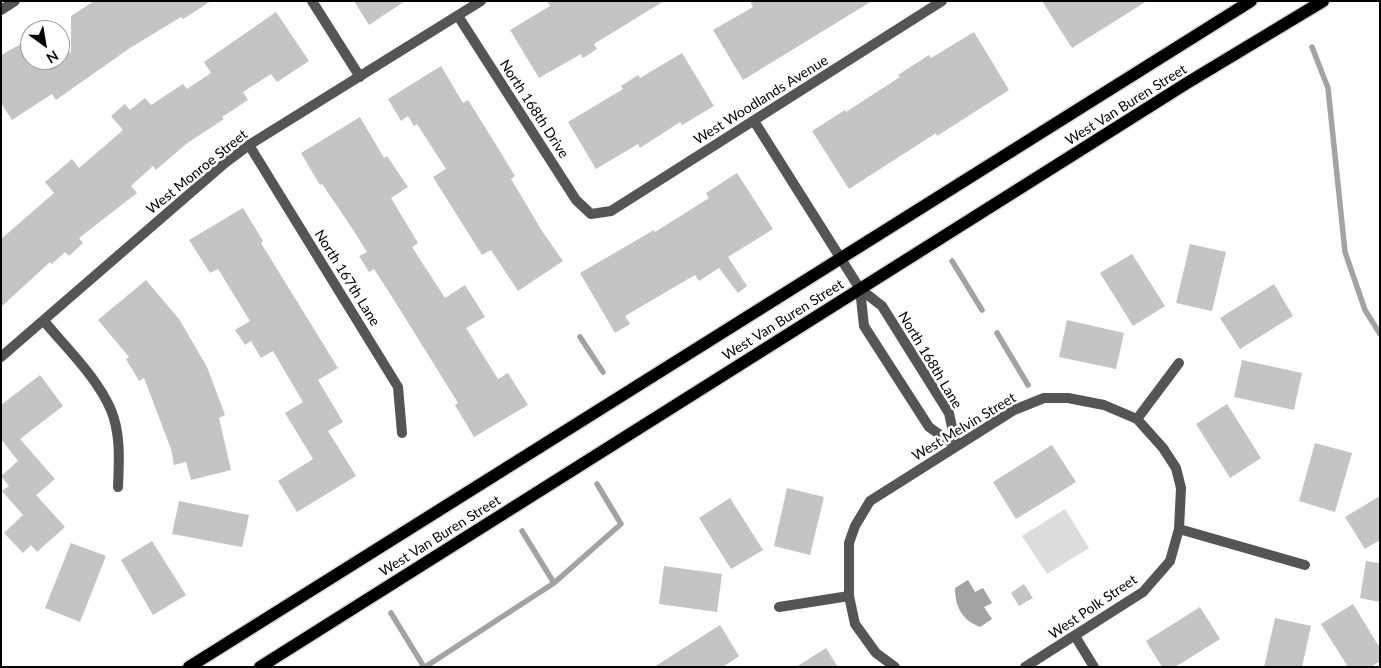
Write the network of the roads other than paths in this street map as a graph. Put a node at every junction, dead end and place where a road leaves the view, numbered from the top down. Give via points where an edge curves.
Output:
1 (15, 1) edge
2 (312, 1) edge
3 (480, 1) edge
4 (942, 1) edge
5 (1251, 1) edge
6 (1320, 3) edge
7 (1, 10) edge
8 (458, 16) junction
9 (360, 77) junction
10 (754, 121) junction
11 (249, 145) junction
12 (591, 214) joint
13 (841, 259) junction
14 (860, 289) junction
15 (44, 321) junction
16 (1, 357) edge
17 (1179, 363) dead end
18 (1137, 419) junction
19 (402, 433) dead end
20 (956, 446) junction
21 (1164, 448) joint
22 (118, 487) dead end
23 (1179, 529) junction
24 (1305, 565) dead end
25 (848, 596) junction
26 (779, 608) dead end
27 (1075, 636) junction
28 (189, 667) edge
29 (260, 667) edge
30 (895, 667) edge
31 (1025, 667) edge
32 (1094, 667) edge

1 - 7 street
2 - 9 street
3 - 8 street, West Monroe Street
4 - 10 street, West Woodlands Avenue
5 - 13 main road, West Van Buren Street
6 - 14 main road, West Van Buren Street
8 - 9 street, West Monroe Street
8 - 12 street, North 168th Drive via 576,200
9 - 11 street, West Monroe Street
10 - 12 street, West Woodlands Avenue via 611,211
10 - 13 street, North 168th Lane
11 - 15 street, West Monroe Street
11 - 19 street, North 167th Lane via 398,387
13 - 14 street, North 168th Lane
13 - 28 main road, West Van Buren Street
14 - 20 street, North 168th Lane via 882,306 949,413
14 - 20 street, North 168th Lane via 864,326 929,427
14 - 29 main road, West Van Buren Street
15 - 16 street, West Monroe Street
15 - 22 street via 93,380 112,411 120,454
17 - 18 street
18 - 20 street, West Melvin Street via 1104,405 1068,398 1044,398 1014,410
18 - 21 street, West Melvin Street
20 - 25 street, West Melvin Street via 870,500 849,543
21 - 23 street, West Polk Street via 1176,468 1181,488
23 - 24 street
23 - 27 street, West Polk Street via 1170,560 1143,592
25 - 26 street
25 - 30 street via 855,624 876,653
27 - 31 street, West Polk Street
27 - 32 street

